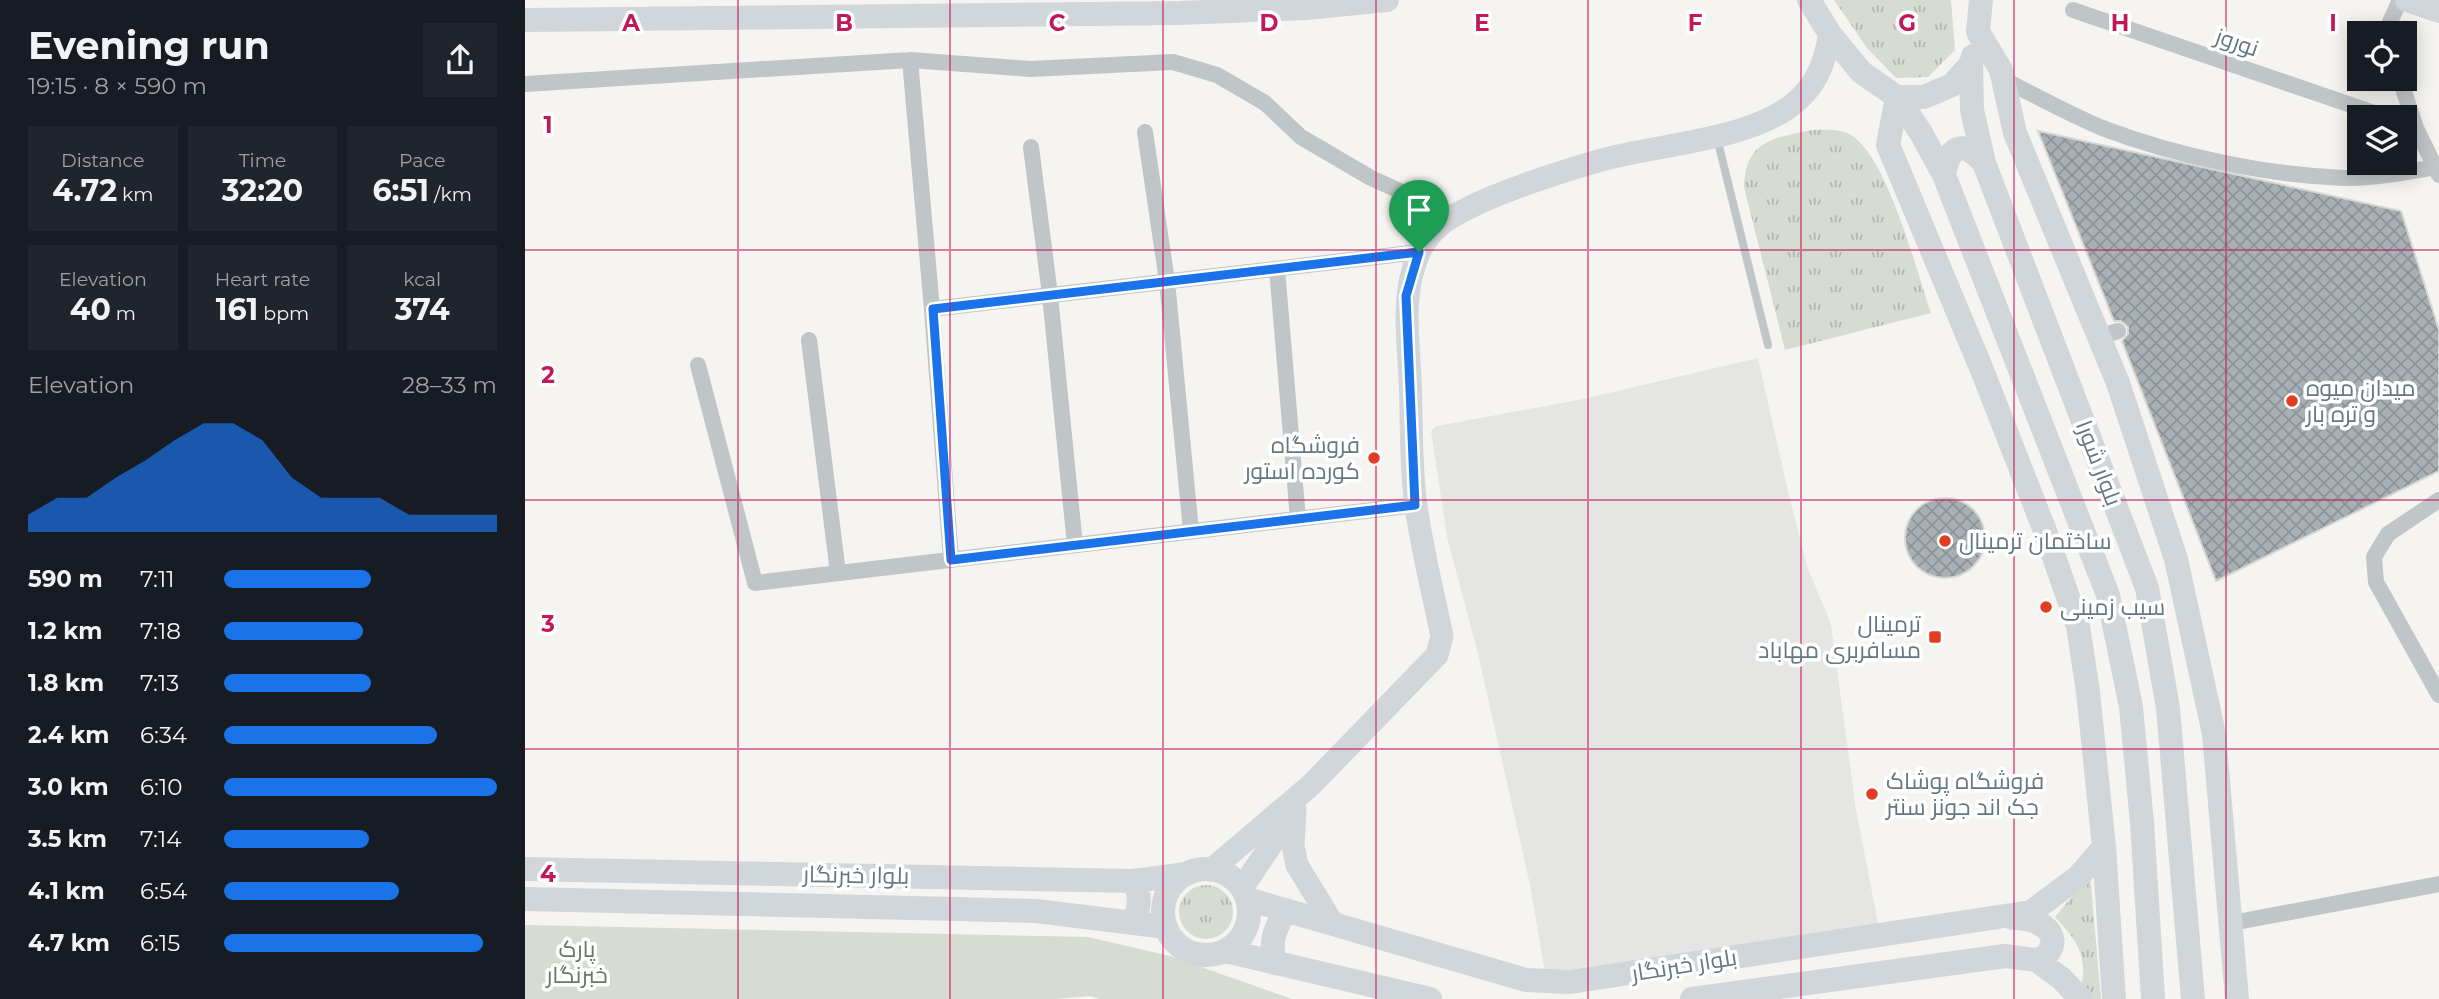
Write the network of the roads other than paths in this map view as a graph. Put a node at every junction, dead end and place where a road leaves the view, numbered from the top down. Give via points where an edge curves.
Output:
1 (1387, 0) edge
2 (1809, 0) edge
3 (1979, 0) edge
4 (2400, 0) edge
5 (2407, 0) edge
6 (2073, 10) dead end
7 (2439, 10) edge
8 (525, 20) edge
9 (2390, 21) edge
10 (1978, 32) junction
11 (1830, 34) junction
12 (910, 60) junction
13 (1972, 64) junction
14 (2004, 80) junction
15 (525, 84) edge
16 (1897, 97) junction
17 (2351, 105) edge
18 (1145, 132) dead end
19 (1716, 135) junction
20 (2417, 137) edge
21 (1031, 147) dead end
22 (1984, 163) junction
23 (2438, 170) edge
24 (1944, 175) junction
25 (1453, 215) junction
26 (1419, 252) junction
27 (1978, 263) junction
28 (1277, 268) junction
29 (1167, 281) junction
30 (1050, 295) junction
31 (933, 309) junction
32 (810, 341) dead end
33 (1768, 345) dead end
34 (698, 365) dead end
35 (1982, 370) junction
36 (2439, 500) edge
37 (1415, 505) junction
38 (1298, 519) junction
39 (1191, 531) junction
40 (1075, 545) junction
41 (951, 560) junction
42 (838, 573) junction
43 (2439, 695) edge
44 (1311, 785) junction
45 (1295, 809) junction
46 (2104, 847) junction
47 (525, 869) edge
48 (1199, 872) junction
49 (1133, 881) junction
50 (2439, 884) edge
51 (1245, 893) junction
52 (525, 899) edge
53 (1286, 910) junction
54 (2004, 917) junction
55 (1134, 923) junction
56 (2232, 923) junction
57 (1333, 924) junction
58 (1166, 927) junction
59 (1226, 951) junction
60 (2036, 960) junction
61 (1275, 962) junction
62 (1386, 993) edge
63 (1430, 999) edge
64 (1692, 999) edge
65 (2081, 999) edge
66 (2114, 999) edge
67 (2153, 999) edge
68 (2193, 999) edge
69 (2237, 999) edge

1 - 8 main road via 1181,13
2 - 11 main road
3 - 10 main road, بلوار شورا
4 - 9 street
5 - 7 main road
6 - 17 street, نوروز
10 - 13 main road, بلوار شورا
10 - 14 main road
11 - 16 main road via 1861,72
11 - 19 main road via 1822,67 1799,99 1783,112
12 - 15 street
12 - 25 street via 1030,69 1173,62 1217,75 1265,103 1312,144 1371,178
12 - 31 street
13 - 16 main road via 1952,85 1924,97
13 - 22 main road, بلوار شورا via 1972,110
14 - 23 street via 2102,128 2184,154 2346,178
14 - 56 main road via 2015,133 2109,334 2118,383 2176,559 2214,734
16 - 24 main road, بلوار شورا
16 - 35 main road via 1888,145
18 - 29 street
19 - 25 main road via 1599,160
19 - 33 lane
20 - 23 street
21 - 30 street
22 - 24 main road via 1973,151 1954,150
22 - 68 main road, بلوار شورا via 2147,588 2168,708
24 - 27 main road, بلوار شورا
25 - 26 main road via 1434,230
26 - 28 street
26 - 37 main road via 1406,296
27 - 35 main road
27 - 67 main road, بلوار شورا via 2108,595 2131,707
28 - 29 street
28 - 38 street
29 - 30 street
29 - 39 street
30 - 31 street
30 - 40 street
31 - 41 street
32 - 42 street
34 - 42 street via 755,583
35 - 46 main road via 2074,609 2088,692
36 - 43 street via 2388,534 2374,557 2377,582
37 - 38 street
37 - 44 main road via 1442,636 1437,655
38 - 39 street
39 - 40 street
40 - 41 street
41 - 42 street
44 - 45 main road
44 - 48 main road
45 - 51 main road
45 - 57 main road via 1297,865
46 - 54 main road, بلوار خبرنگار via 2078,877 2031,912
46 - 66 main road
47 - 49 main road, بلوار خبرنگار
48 - 49 main road, بلوار خبرنگار
48 - 51 main road via 1234,879
48 - 58 main road via 1170,890 1163,913
49 - 55 main road via 1140,900
50 - 56 street
51 - 53 main road, بلوار خبرنگار
51 - 59 main road via 1248,923
52 - 55 main road, بلوار خبرنگار via 1036,911
53 - 57 main road, بلوار خبرنگار
53 - 61 main road via 1273,936
54 - 57 main road, بلوار خبرنگار via 1570,982 1526,980
54 - 60 main road via 2039,923 2050,933 2053,946
55 - 58 main road, بلوار خبرنگار
56 - 69 main road
58 - 59 main road via 1179,946 1190,952 1214,955
59 - 61 main road
60 - 64 main road, بلوار خبرنگار via 1980,958
60 - 65 main road
61 - 62 main road
62 - 63 main road

